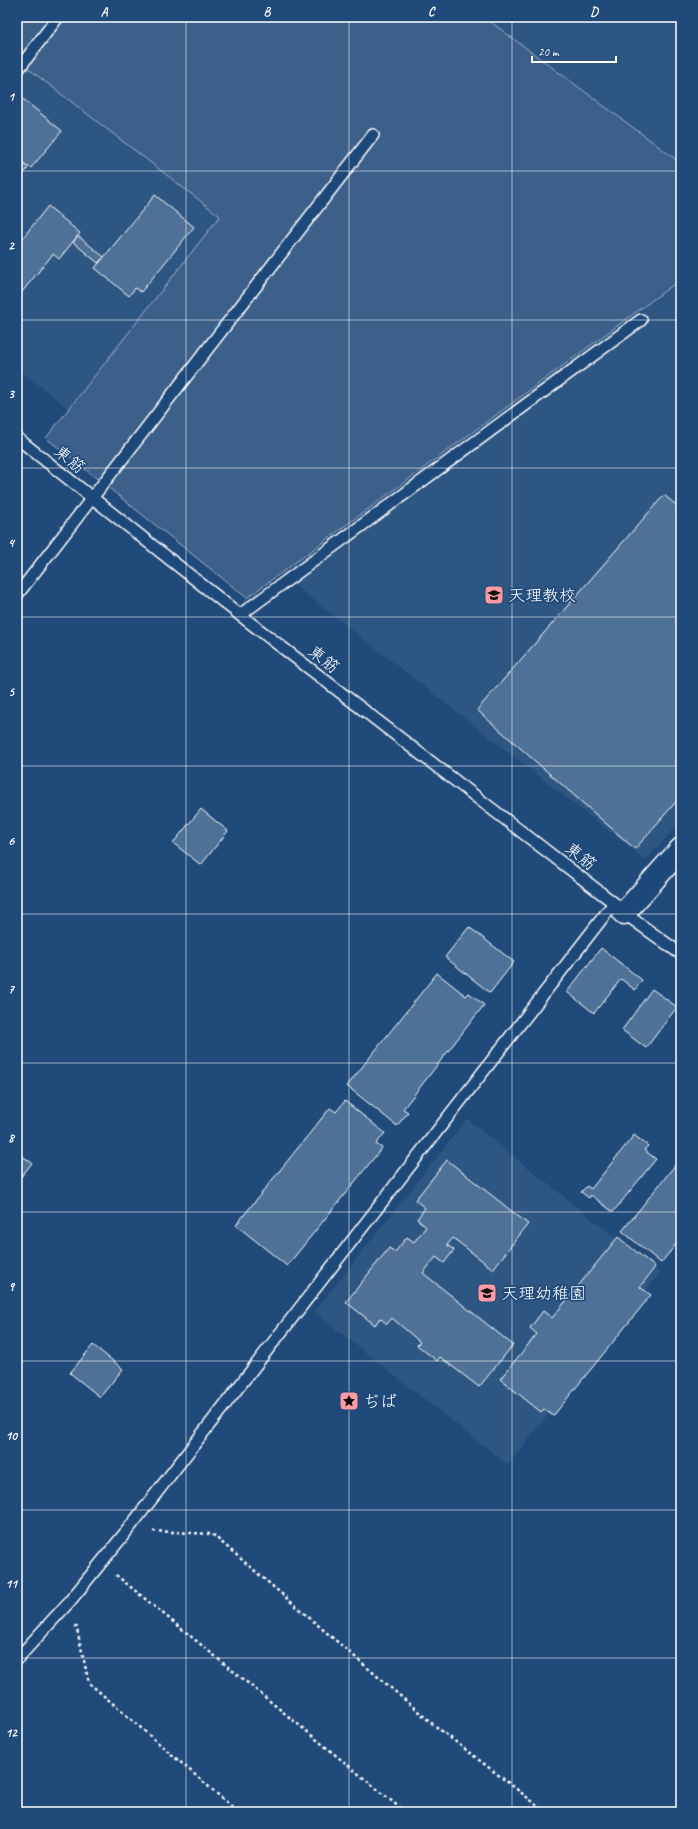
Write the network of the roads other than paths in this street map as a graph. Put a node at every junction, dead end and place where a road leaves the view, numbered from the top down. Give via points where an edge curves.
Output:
1 (58, 17) edge
2 (17, 70) edge
3 (373, 135) dead end
4 (641, 320) dead end
5 (17, 438) edge
6 (93, 499) junction
7 (17, 595) edge
8 (240, 615) junction
9 (681, 849) edge
10 (619, 908) junction
11 (681, 954) edge
12 (17, 1659) edge

1 - 2 lane
3 - 6 lane
4 - 8 lane
5 - 6 lane, 東筋
6 - 7 lane
6 - 8 lane, 東筋
8 - 10 lane, 東筋
9 - 10 street
10 - 11 lane, 東筋
10 - 12 lane via 102,1563

